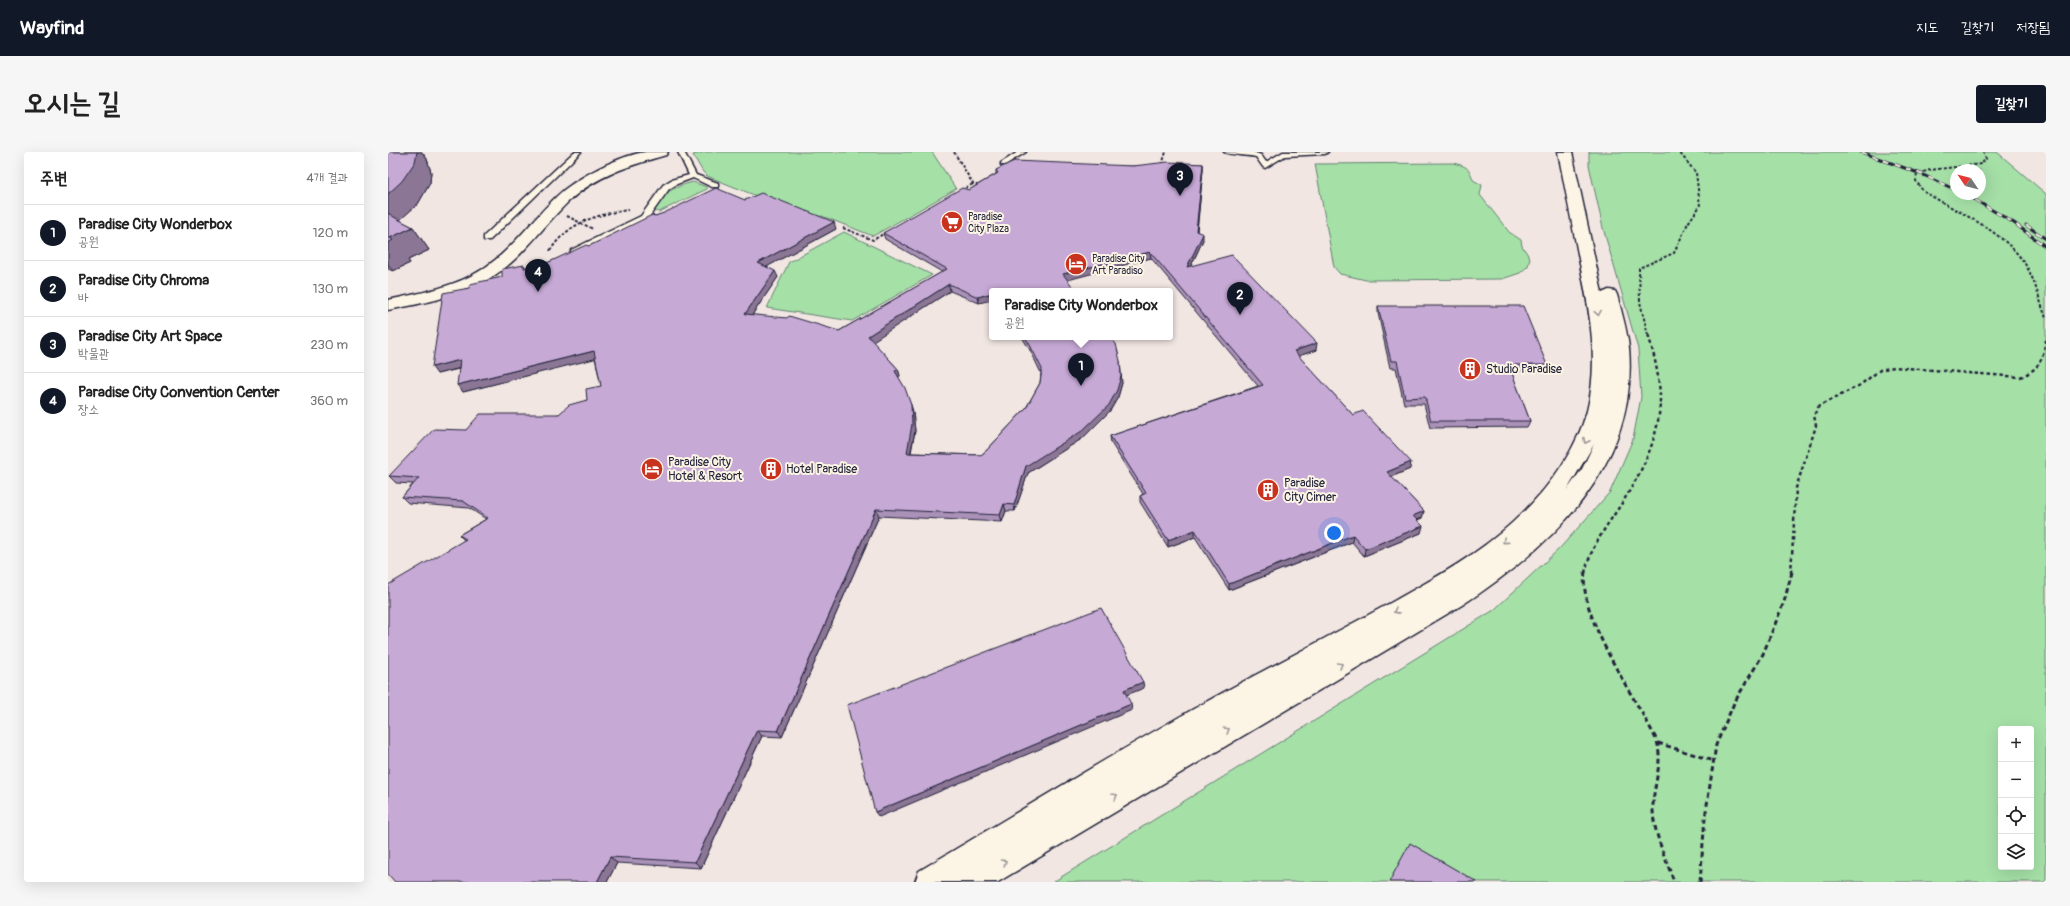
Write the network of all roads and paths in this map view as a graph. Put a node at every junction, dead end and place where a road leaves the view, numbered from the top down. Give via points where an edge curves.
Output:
1 (578, 152) edge
2 (661, 152) edge
3 (681, 152) edge
4 (954, 152) edge
5 (1023, 152) edge
6 (1166, 152) edge
7 (1227, 152) edge
8 (1325, 152) edge
9 (1565, 152) edge
10 (1570, 152) edge
11 (1679, 152) edge
12 (1983, 152) edge
13 (1003, 164) dead end
14 (1161, 166) edge
15 (692, 176) junction
16 (972, 184) junction
17 (715, 185) dead end
18 (984, 188) edge
19 (959, 191) edge
20 (630, 210) dead end
21 (565, 215) dead end
22 (582, 223) junction
23 (591, 228) dead end
24 (843, 228) dead end
25 (886, 232) edge
26 (487, 238) dead end
27 (550, 251) dead end
28 (566, 256) edge
29 (388, 305) edge
30 (2046, 318) edge
31 (2046, 340) edge
32 (1658, 743) junction
33 (1714, 761) junction
34 (930, 882) edge
35 (970, 882) edge
36 (1674, 882) edge
37 (1700, 882) edge

1 - 26 lane
2 - 29 street via 606,172 563,198 495,272 436,294
3 - 15 lane
4 - 16 path
5 - 13 lane
6 - 14 path
7 - 8 lane via 1245,152 1259,156 1265,166 1283,154
9 -> 34 street via 1599,318 1602,343 1600,398 1588,436 1570,471 1536,514 1502,544 1436,589 1224,706
35 -> 10 street via 1487,578 1517,556 1549,526 1582,486 1609,433 1620,389 1620,348 1601,253
11 - 32 path via 1696,172 1700,206 1684,228 1674,253 1662,260 1646,262 1639,268 1637,281 1640,307 1659,380 1660,403 1656,431 1645,462 1601,534 1587,566 1583,585 1591,614 1611,655 1639,702
12 - 30 path via 1986,159 1981,164 1930,170 1917,174 1916,181 1922,191 1989,231 2013,251 2031,275
15 - 17 lane
15 - 28 lane via 666,187 644,218
16 - 18 path
16 - 19 path
20 - 22 path
21 - 22 path
22 - 23 path
22 - 27 path via 567,230
24 - 25 path via 873,240
31 - 33 path via 2041,364 2034,372 2020,377 1894,367 1880,370 1860,385 1819,406 1814,415 1816,426 1813,438 1796,488 1792,570 1784,602 1763,654 1734,703 1716,745
32 - 33 path
32 - 36 path via 1659,766 1653,807 1660,840
33 - 37 path via 1705,818

